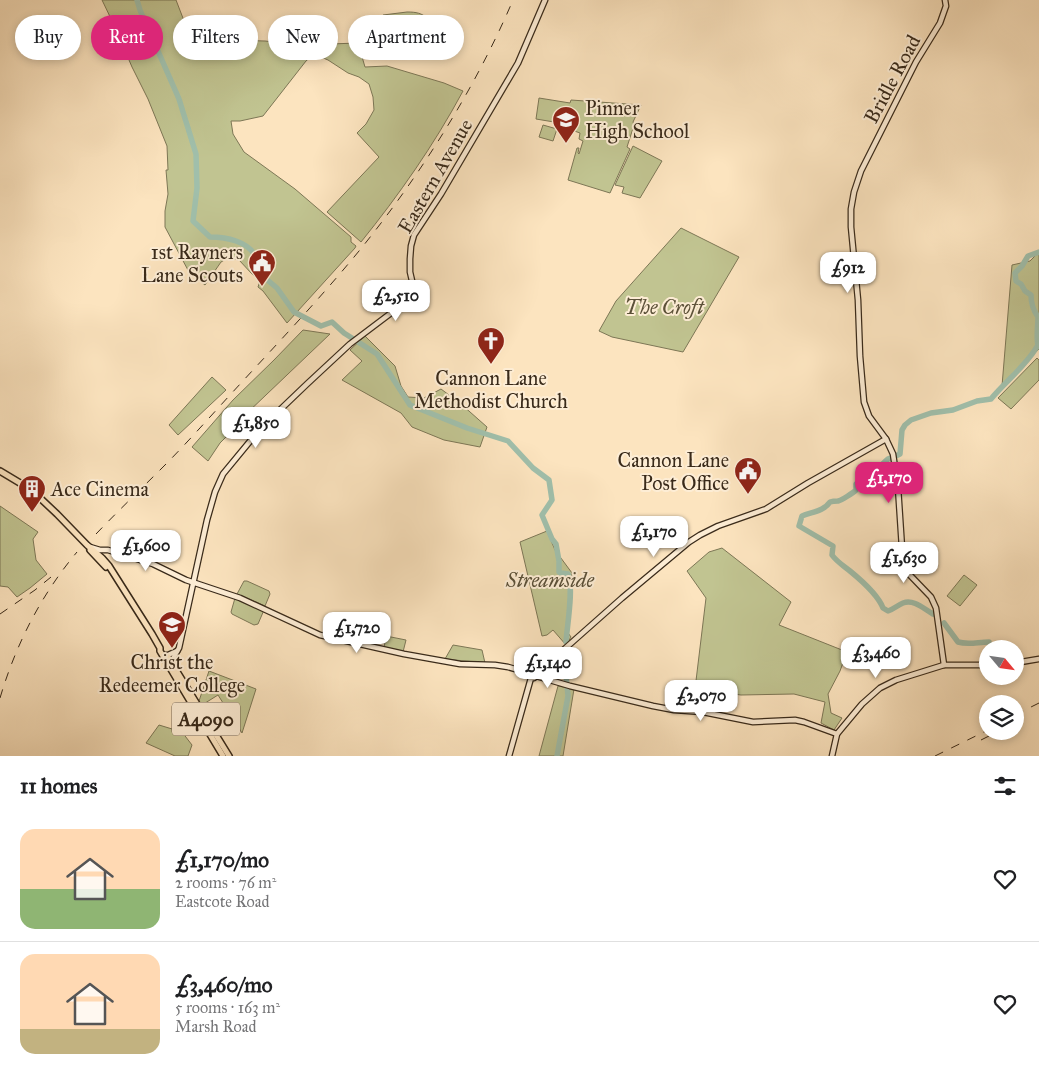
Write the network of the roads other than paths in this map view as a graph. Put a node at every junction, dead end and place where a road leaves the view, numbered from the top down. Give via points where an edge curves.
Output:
1 (545, 0) edge
2 (945, 0) edge
3 (886, 440) junction
4 (0, 471) edge
5 (89, 546) junction
6 (112, 552) junction
7 (102, 561) junction
8 (195, 574) junction
9 (187, 580) junction
10 (194, 586) junction
11 (178, 651) junction
12 (165, 655) junction
13 (1039, 659) edge
14 (171, 662) junction
15 (1024, 662) edge
16 (979, 665) edge
17 (944, 666) junction
18 (542, 669) junction
19 (536, 674) junction
20 (530, 676) junction
21 (544, 678) junction
22 (837, 734) junction
23 (223, 756) edge
24 (229, 756) edge
25 (510, 756) edge
26 (832, 756) edge

1 - 8 street, Eastern Avenue via 518,63 414,235 410,298 355,340 261,428 223,474 207,517
2 - 3 street, Bridle Road via 940,23 916,62 861,171 851,209 863,394 866,410
3 - 17 street, Bridle Road via 894,457 904,564 936,608
3 - 18 street via 766,509 718,526 689,542
4 - 5 main road, A4090 via 40,498
5 - 6 street
5 - 7 main road, A4090
5 - 7 main road, A4090
6 - 7 street via 105,553
6 - 9 street via 153,564
7 - 12 main road, A4090
8 - 9 street
8 - 10 street
9 - 10 street
10 - 11 street
10 - 20 street via 240,598 320,635 460,664 502,666
11 - 12 street
11 - 14 street
12 - 14 main road, A4090
12 - 23 main road, A4090
13 - 15 street
14 - 24 main road, A4090
16 - 17 street
17 - 22 street via 880,688
18 - 19 street
18 - 21 street
19 - 20 street via 534,678
19 - 21 street
20 - 25 street
21 - 22 street via 652,706 740,720 804,722
22 - 26 street

